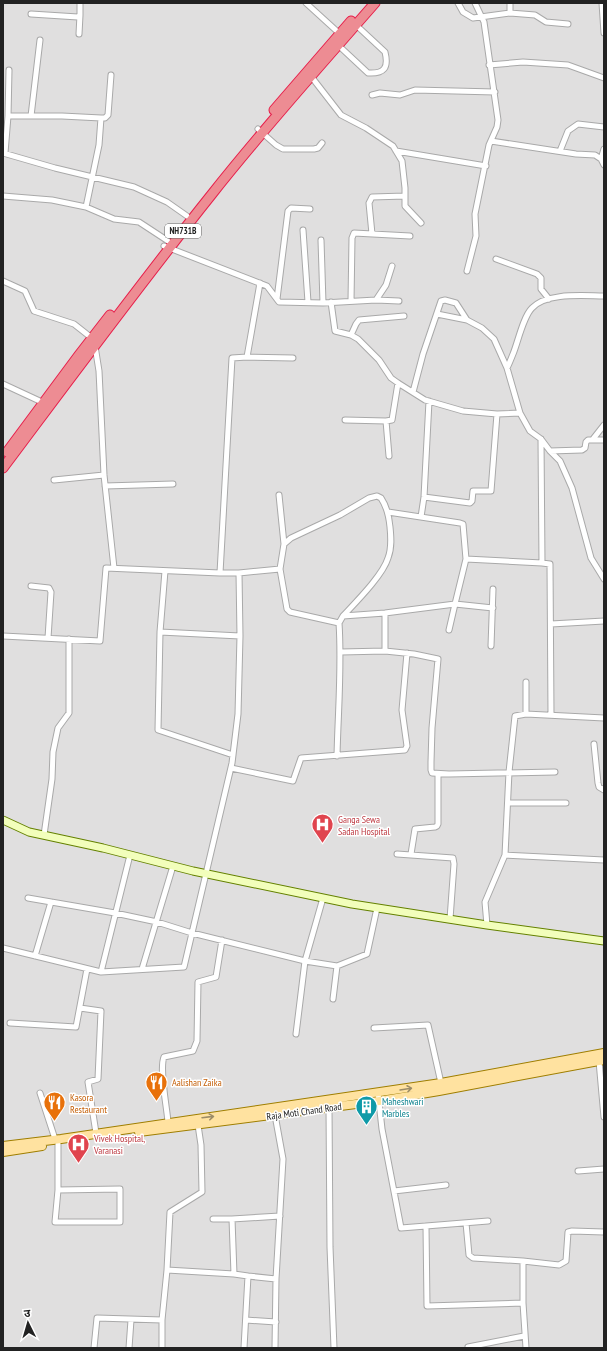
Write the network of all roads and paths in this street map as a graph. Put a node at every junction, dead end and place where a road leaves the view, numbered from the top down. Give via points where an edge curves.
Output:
1 (80, 3) edge
2 (306, 3) edge
3 (367, 3) edge
4 (375, 3) edge
5 (458, 3) edge
6 (475, 3) edge
7 (510, 3) edge
8 (602, 3) edge
9 (510, 13) junction
10 (31, 14) dead end
11 (80, 15) junction
12 (482, 17) junction
13 (568, 24) dead end
14 (356, 25) junction
15 (604, 33) edge
16 (78, 34) dead end
17 (340, 34) junction
18 (40, 40) dead end
19 (338, 45) junction
20 (489, 65) junction
21 (9, 70) dead end
22 (308, 74) junction
23 (111, 75) dead end
24 (604, 78) edge
25 (6, 84) edge
26 (495, 92) junction
27 (372, 95) dead end
28 (8, 116) junction
29 (31, 116) junction
30 (101, 118) junction
31 (604, 126) edge
32 (5, 127) edge
33 (260, 131) junction
34 (491, 141) junction
35 (322, 143) dead end
36 (604, 149) edge
37 (396, 151) junction
38 (560, 151) junction
39 (4, 153) edge
40 (601, 159) junction
41 (604, 165) edge
42 (486, 166) junction
43 (92, 177) junction
44 (3, 196) edge
45 (405, 196) junction
46 (86, 207) junction
47 (310, 209) dead end
48 (187, 216) junction
49 (421, 223) dead end
50 (303, 230) dead end
51 (372, 234) junction
52 (410, 236) dead end
53 (321, 240) dead end
54 (167, 245) junction
55 (496, 259) dead end
56 (392, 266) dead end
57 (467, 270) dead end
58 (3, 280) edge
59 (260, 283) junction
60 (604, 296) edge
61 (277, 299) junction
62 (549, 299) junction
63 (376, 300) junction
64 (351, 301) junction
65 (399, 301) dead end
66 (308, 302) junction
67 (331, 302) junction
68 (323, 303) junction
69 (437, 314) junction
70 (404, 316) dead end
71 (467, 320) junction
72 (351, 335) junction
73 (94, 342) junction
74 (247, 357) junction
75 (293, 358) dead end
76 (507, 368) junction
77 (398, 383) junction
78 (3, 384) edge
79 (413, 392) junction
80 (429, 401) junction
81 (44, 403) junction
82 (520, 413) junction
83 (497, 414) junction
84 (345, 420) dead end
85 (386, 421) junction
86 (604, 425) edge
87 (541, 439) junction
88 (593, 439) junction
89 (604, 440) edge
90 (550, 451) junction
91 (389, 456) dead end
92 (3, 458) edge
93 (3, 468) edge
94 (104, 475) junction
95 (54, 480) dead end
96 (173, 484) dead end
97 (105, 486) junction
98 (279, 495) dead end
99 (424, 497) junction
100 (388, 512) junction
101 (421, 517) junction
102 (284, 544) junction
103 (466, 559) junction
104 (542, 563) junction
105 (114, 568) junction
106 (280, 570) junction
107 (165, 571) junction
108 (220, 573) junction
109 (239, 573) junction
110 (604, 579) edge
111 (31, 586) dead end
112 (493, 589) dead end
113 (455, 604) junction
114 (493, 608) junction
115 (385, 613) junction
116 (343, 616) junction
117 (604, 621) edge
118 (339, 622) junction
119 (551, 624) junction
120 (449, 630) dead end
121 (160, 632) junction
122 (3, 636) edge
123 (240, 636) junction
124 (48, 638) junction
125 (69, 639) junction
126 (491, 646) dead end
127 (385, 651) junction
128 (341, 652) junction
129 (407, 653) junction
130 (526, 682) dead end
131 (526, 714) junction
132 (551, 715) junction
133 (604, 718) edge
134 (594, 744) dead end
135 (233, 755) junction
136 (337, 756) junction
137 (230, 768) junction
138 (509, 772) junction
139 (555, 772) dead end
140 (438, 774) junction
141 (604, 790) edge
142 (508, 803) junction
143 (566, 803) dead end
144 (3, 820) edge
145 (44, 835) junction
146 (130, 854) junction
147 (397, 854) dead end
148 (411, 854) junction
149 (505, 855) junction
150 (604, 860) edge
151 (173, 866) junction
152 (206, 874) junction
153 (28, 898) dead end
154 (323, 898) junction
155 (51, 902) junction
156 (377, 908) junction
157 (115, 913) junction
158 (450, 919) junction
159 (157, 922) junction
160 (487, 925) junction
161 (192, 933) junction
162 (222, 940) junction
163 (604, 941) edge
164 (3, 948) edge
165 (35, 956) junction
166 (305, 961) junction
167 (337, 966) junction
168 (87, 969) junction
169 (142, 969) junction
170 (101, 972) junction
171 (333, 999) dead end
172 (80, 1008) junction
173 (10, 1023) dead end
174 (374, 1028) dead end
175 (296, 1034) dead end
176 (604, 1053) edge
177 (601, 1061) edge
178 (441, 1083) junction
179 (40, 1093) dead end
180 (378, 1097) junction
181 (329, 1108) junction
182 (275, 1115) junction
183 (604, 1117) edge
184 (168, 1122) junction
185 (198, 1125) junction
186 (96, 1133) junction
187 (56, 1142) junction
188 (3, 1146) edge
189 (3, 1152) edge
190 (604, 1169) edge
191 (578, 1171) dead end
192 (446, 1185) dead end
193 (58, 1190) junction
194 (394, 1191) junction
195 (280, 1216) junction
196 (213, 1219) dead end
197 (232, 1219) junction
198 (488, 1221) dead end
199 (466, 1223) junction
200 (426, 1226) junction
201 (604, 1232) edge
202 (523, 1261) junction
203 (167, 1270) junction
204 (234, 1274) junction
205 (248, 1276) junction
206 (276, 1279) junction
207 (523, 1303) junction
208 (131, 1320) junction
209 (162, 1320) junction
210 (246, 1320) junction
211 (276, 1322) junction
212 (524, 1336) junction
213 (493, 1345) edge
214 (468, 1347) edge
215 (94, 1348) edge
216 (129, 1348) edge
217 (162, 1348) edge
218 (244, 1348) edge
219 (275, 1348) edge
220 (334, 1348) edge
221 (526, 1348) edge

1 - 11 street
2 - 17 street
3 - 17 highway, NH731B
4 - 14 highway, NH731B
5 - 12 street via 466,15 473,18
6 - 12 street
7 - 9 street
8 - 15 street
9 - 12 street
9 - 13 street via 536,15 546,22
10 - 11 street via 73,17
11 - 16 street
12 - 20 street
14 - 19 highway, NH731B
14 - 19 street via 385,52 385,69 368,73
17 - 22 highway, NH731B
18 - 29 street
19 - 22 highway, NH731B
20 - 24 street via 523,62 568,65
20 - 26 street
21 - 25 street
22 - 33 highway, NH731B
22 - 37 street via 341,115 366,128 393,146
23 - 30 street via 108,115
25 - 28 street
26 - 27 street via 415,90 400,96
26 - 34 street via 498,120
28 - 29 street
28 - 32 street
29 - 30 street
30 - 43 street via 99,145
31 - 38 street via 578,124 568,131
32 - 39 street
33 - 35 street via 282,149 314,149
33 - 48 highway, NH731B
33 - 54 highway, NH731B via 216,189
34 - 38 street
34 - 42 street
36 - 40 street
37 - 42 street
37 - 45 street via 402,162
38 - 40 street via 591,154
39 - 43 street
40 - 41 street
42 - 57 street via 475,214 476,236
43 - 46 street
43 - 48 street via 134,187 168,202
44 - 46 street via 52,200
45 - 49 street via 405,206
45 - 51 street via 372,197 369,203
46 - 54 street via 114,219 139,222
47 - 61 street via 291,208 288,211
48 - 54 highway, NH731B
50 - 66 street
51 - 52 street
51 - 64 street via 354,233 352,238
53 - 68 street
54 - 59 street
54 - 73 highway, NH731B
55 - 62 street via 537,274 541,278 541,289
56 - 63 street via 386,285
58 - 73 street via 25,291 34,311 74,324
59 - 61 street via 267,286
59 - 74 street
60 - 62 street
61 - 66 street via 279,302
62 - 76 street via 531,308
63 - 64 street
63 - 65 street
64 - 67 street
66 - 68 street
67 - 68 street
67 - 72 street via 335,331
69 - 71 street
69 - 71 street via 441,301 445,300 457,304
69 - 79 street via 422,354
70 - 72 street via 359,320
71 - 76 street via 482,328 494,339
72 - 77 street via 379,360 391,378
73 - 81 highway, NH731B
73 - 93 highway, NH731B
73 - 94 street via 99,371
74 - 75 street
74 - 108 street via 232,358
76 - 82 street
77 - 79 street
77 - 85 street via 393,418
78 - 81 street
79 - 80 street
80 - 83 street via 463,411
80 - 99 street
81 - 92 highway, NH731B
82 - 83 street
82 - 87 street via 530,431
83 - 99 street via 490,491 473,491 470,503
84 - 85 street
85 - 91 street
86 - 88 street
87 - 90 street
87 - 104 street
88 - 89 street
88 - 90 street via 586,442 582,450
90 - 110 street via 560,460 572,488 590,558
94 - 95 street
94 - 97 street
96 - 97 street
97 - 105 street
98 - 102 street
99 - 101 street
100 - 101 street
100 - 102 street via 381,498 373,496
100 - 116 street via 391,540 388,558 379,574
101 - 103 street via 463,524
102 - 106 street
103 - 104 street
103 - 113 street
104 - 119 street via 550,564
105 - 107 street
105 - 125 street via 106,568 100,641
106 - 109 street
106 - 118 street via 287,609 290,612
107 - 108 street
107 - 121 street
108 - 109 street
109 - 123 street
111 - 124 street via 49,588 51,592
112 - 114 street
113 - 114 street
113 - 115 street
113 - 120 street
114 - 126 street
115 - 116 street
115 - 127 street
116 - 118 street
117 - 119 street
118 - 128 street
119 - 132 street
121 - 123 street
121 - 135 street via 158,730
122 - 124 street
123 - 135 street via 238,714
124 - 125 street
125 - 145 street via 69,713 58,728
127 - 128 street
127 - 129 street
128 - 136 street
129 - 136 street via 402,710 407,748
129 - 140 street via 438,659 430,762 431,772
130 - 131 street
131 - 132 street
131 - 138 street via 515,716
132 - 133 street
134 - 141 street via 598,783
135 - 137 street
136 - 137 street via 301,758 293,781
137 - 152 street
138 - 139 street
138 - 140 street
138 - 142 street
140 - 148 street via 438,824 435,827 415,829
142 - 143 street
142 - 149 street
144 - 145 street via 29,832
145 - 146 street
146 - 151 street
146 - 157 street
147 - 148 street
148 - 158 street via 453,858
149 - 150 street
149 - 160 street via 485,902
151 - 152 street
151 - 159 street
152 - 154 street
152 - 161 street
153 - 155 street
154 - 156 street
154 - 166 street
155 - 157 street
155 - 165 street
156 - 158 street
156 - 167 street via 367,954
157 - 159 street
157 - 170 street
158 - 160 street
159 - 161 street
159 - 169 street
160 - 163 street
161 - 162 street
161 - 169 street via 184,967
162 - 166 street
162 - 184 street via 216,977 198,982 197,1041 193,1051 164,1057 162,1060
164 - 165 street
165 - 168 street
166 - 167 street
166 - 175 street
167 - 171 street
168 - 170 street
168 - 172 street
169 - 170 street
172 - 173 street via 76,1027
172 - 186 street via 101,1011 98,1079 88,1082
174 - 178 street via 428,1025
176 - 178 main road
177 - 180 main road, Raja Moti Chand Road via 439,1091
177 - 183 street
180 -> 178 main road
179 - 187 street
180 - 181 main road, Raja Moti Chand Road
184 -> 180 main road
180 - 194 street
181 - 182 main road, Raja Moti Chand Road
181 - 220 street
182 - 185 main road, Raja Moti Chand Road
182 - 195 street via 283,1158
184 - 186 main road
185 - 187 main road, Raja Moti Chand Road
185 - 203 street via 202,1192 170,1212
186 - 187 main road
187 - 188 main road
187 - 189 main road, Raja Moti Chand Road
187 - 193 street
190 - 191 street
192 - 194 street
193 - 193 street via 120,1189 120,1222 55,1222
194 - 200 street via 401,1228
195 - 197 street
195 - 206 street
196 - 197 street
197 - 204 street
198 - 199 street
199 - 200 street
199 - 202 street via 470,1257
200 - 207 street via 427,1306
201 - 202 street via 568,1232 566,1261 559,1265
202 - 207 street
203 - 204 street
203 - 209 street
204 - 205 street
205 - 206 street
205 - 210 street
206 - 211 street
207 - 212 street
208 - 209 street
208 - 215 street via 97,1318
208 - 216 street
209 - 217 street
210 - 211 street
210 - 218 street
211 - 219 street
212 - 213 street
212 - 221 street
213 - 214 street

